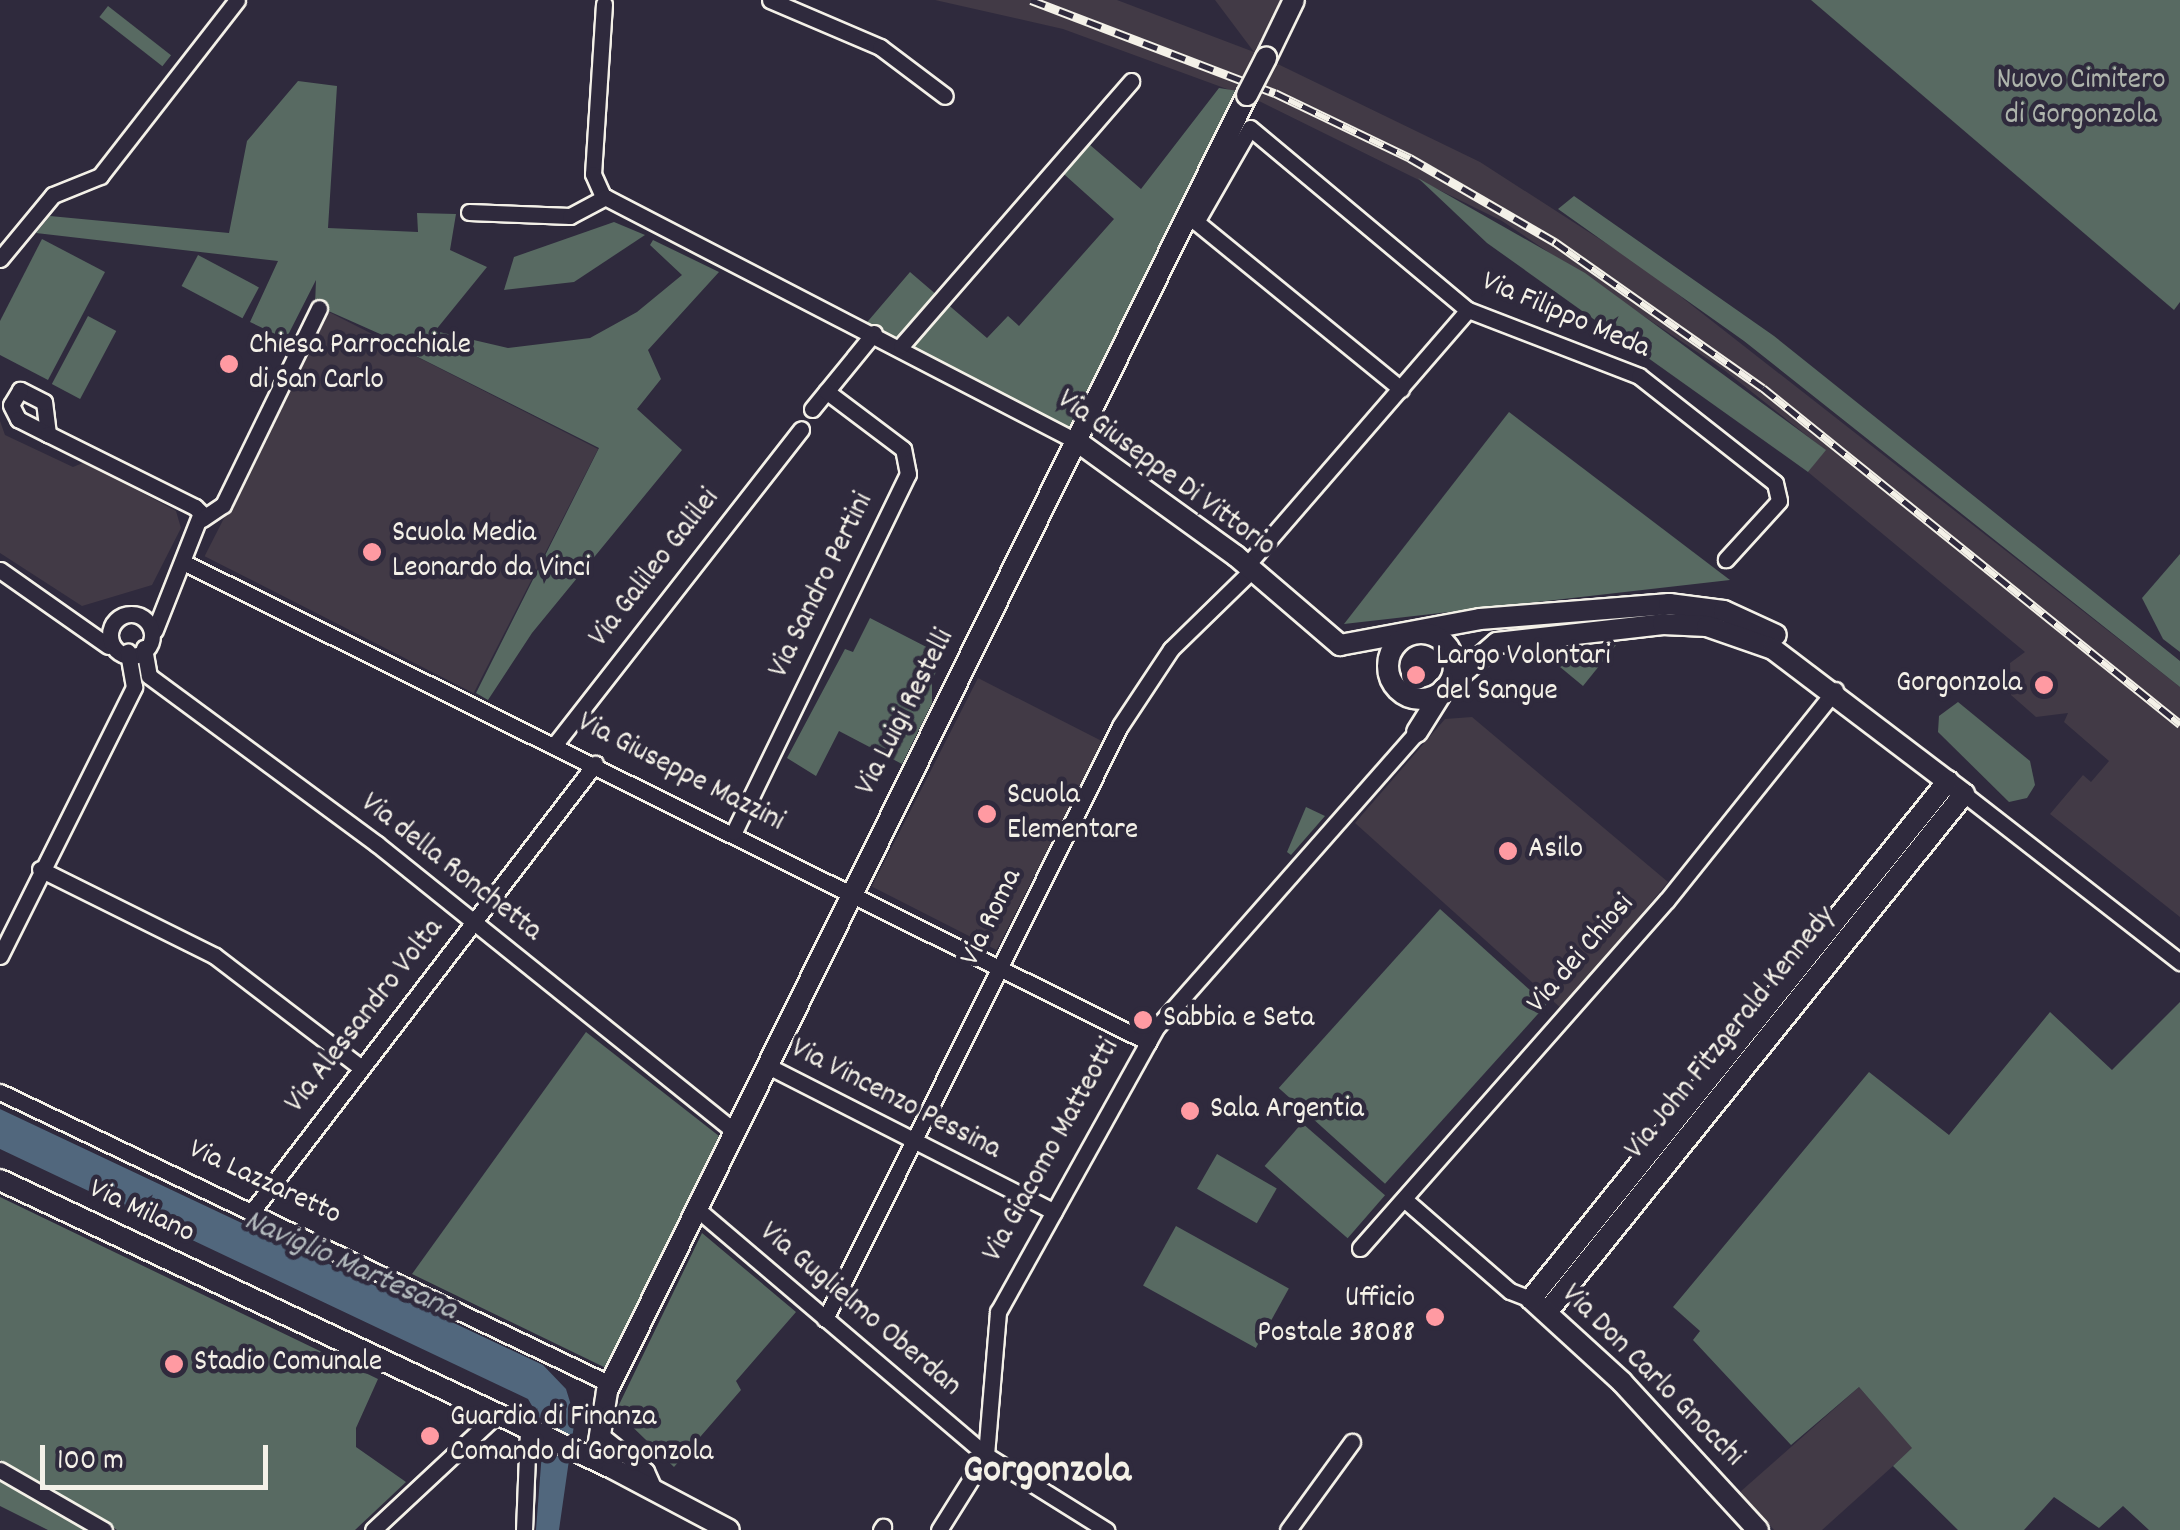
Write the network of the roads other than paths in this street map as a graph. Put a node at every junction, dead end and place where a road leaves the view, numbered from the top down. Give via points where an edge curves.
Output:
1 (237, 0) edge
2 (770, 0) edge
3 (1294, 0) edge
4 (605, 1) edge
5 (1131, 81) dead end
6 (945, 96) dead end
7 (605, 198) junction
8 (470, 212) dead end
9 (0, 260) edge
10 (319, 308) dead end
11 (1468, 310) junction
12 (874, 333) junction
13 (901, 346) junction
14 (1401, 389) junction
15 (826, 391) junction
16 (812, 409) dead end
17 (800, 430) dead end
18 (48, 434) dead end
19 (1078, 442) junction
20 (202, 519) junction
21 (1726, 559) dead end
22 (184, 562) junction
23 (1250, 568) junction
24 (0, 570) edge
25 (171, 588) junction
26 (132, 618) junction
27 (76, 620) junction
28 (114, 624) junction
29 (156, 630) junction
30 (1412, 635) junction
31 (108, 646) junction
32 (136, 650) junction
33 (1444, 689) junction
34 (1835, 690) junction
35 (1416, 732) joint
36 (556, 743) junction
37 (595, 764) junction
38 (1956, 788) junction
39 (734, 832) junction
40 (40, 870) junction
41 (849, 890) junction
42 (474, 921) junction
43 (0, 956) edge
44 (2180, 962) edge
45 (1000, 967) junction
46 (1148, 1042) junction
47 (766, 1065) junction
48 (360, 1067) junction
49 (0, 1092) edge
50 (734, 1131) junction
51 (913, 1142) junction
52 (0, 1180) edge
53 (1404, 1199) junction
54 (254, 1208) junction
55 (697, 1209) junction
56 (1054, 1212) junction
57 (1360, 1248) dead end
58 (1539, 1306) junction
59 (825, 1319) junction
60 (610, 1384) junction
61 (494, 1417) junction
62 (598, 1433) junction
63 (535, 1434) junction
64 (1352, 1442) dead end
65 (986, 1455) junction
66 (587, 1456) junction
67 (0, 1470) edge
68 (654, 1491) junction
69 (104, 1530) edge
70 (373, 1530) edge
71 (524, 1530) edge
72 (729, 1530) edge
73 (939, 1530) edge
74 (1106, 1530) edge
75 (1288, 1530) edge
76 (1758, 1530) edge

1 - 9 street via 100,176 53,196
2 - 6 street via 880,47
3 - 19 street, Via Luigi Restelli, bridge
4 - 7 street via 593,174
5 - 13 street
7 - 8 street via 570,216
7 - 12 street, Via Giuseppe Di Vittorio
10 - 20 street via 223,505
11 - 14 street, Via Roma
11 - 14 street, Via Filippo Meda via 1250,128 1196,222
11 - 21 street, Via Filippo Meda via 1639,376 1775,483 1779,501
12 - 13 street, Via Giuseppe Di Vittorio
12 - 15 street
13 - 19 street, Via Giuseppe Di Vittorio
14 - 23 street, Via Roma
15 - 16 street
15 - 39 street, Via Sandro Pertini via 904,450 908,474
17 - 36 street, Via Galileo Galilei
18 - 20 street via 194,507
19 - 23 street, Via Giuseppe Di Vittorio
19 - 41 street, Via Luigi Restelli
20 - 22 street
22 - 25 street
22 - 36 street, Via Giuseppe Mazzini
23 - 30 street, Via Giuseppe Di Vittorio via 1342,645
23 - 45 street, Via Roma via 1178,642 1127,714
24 - 27 street
25 - 26 street
25 - 29 street
26 - 28 street
26 - 29 street via 148,619
27 - 28 street
27 - 31 street
28 - 31 street
29 - 32 street
30 - 33 street via 1431,635 1448,648 1454,668
30 - 33 street via 1390,654 1392,682 1414,698
30 - 34 street via 1446,624 1701,606 1768,630
31 - 32 street
32 - 40 street via 134,687
32 - 42 street, Via della Ronchetta via 150,676
33 - 34 street via 1512,639 1684,624 1750,636
33 - 35 street
34 - 38 street
34 - 53 street, Via dei Chiosi via 1672,894
35 - 46 street, Via Giacomo Matteotti
36 - 37 street, Via Giuseppe Mazzini
37 - 39 street, Via Giuseppe Mazzini
37 - 42 street, Via Alessandro Volta
38 - 44 street
38 - 58 street, Via John Fitzgerald Kennedy
39 - 41 street, Via Giuseppe Mazzini
40 - 43 street
40 - 48 street via 199,946
41 - 45 street, Via Giuseppe Mazzini
41 - 47 street, Via Luigi Restelli
42 - 48 street, Via Alessandro Volta
42 - 50 street, Via della Ronchetta
45 - 46 street, Via Giuseppe Mazzini
45 - 51 street, Via Roma
46 - 56 street, Via Giacomo Matteotti
47 - 50 street, Via Luigi Restelli
47 - 51 street, Via Vincenzo Pessina
48 - 54 street, Via Alessandro Volta
49 - 54 street, Via Lazzaretto
50 - 55 street, Via Luigi Restelli
51 - 56 street, Via Vincenzo Pessina
51 - 59 street, Via Roma
52 - 61 street, Via Milano
53 - 57 street, Via dei Chiosi
53 - 58 street, Via Don Carlo Gnocchi via 1510,1290
54 - 60 street, Via Lazzaretto
55 - 59 street, Via Guglielmo Oberdan
55 - 60 street, Via Luigi Restelli
56 - 65 street, Via Giacomo Matteotti via 993,1326
58 - 76 street, Via Don Carlo Gnocchi via 1622,1382
59 - 65 street, Via Guglielmo Oberdan
60 - 62 street, Via Luigi Restelli
61 - 63 street, Via Milano
61 - 70 street
62 - 66 street, Via Luigi Restelli
62 - 68 street via 646,1471
63 - 66 street, Via Milano
63 - 71 street
64 - 75 street
65 - 73 street
65 - 74 street, Via Guglielmo Oberdan
66 - 68 street, Via Milano
67 - 69 street
68 - 72 street, Via Milano

